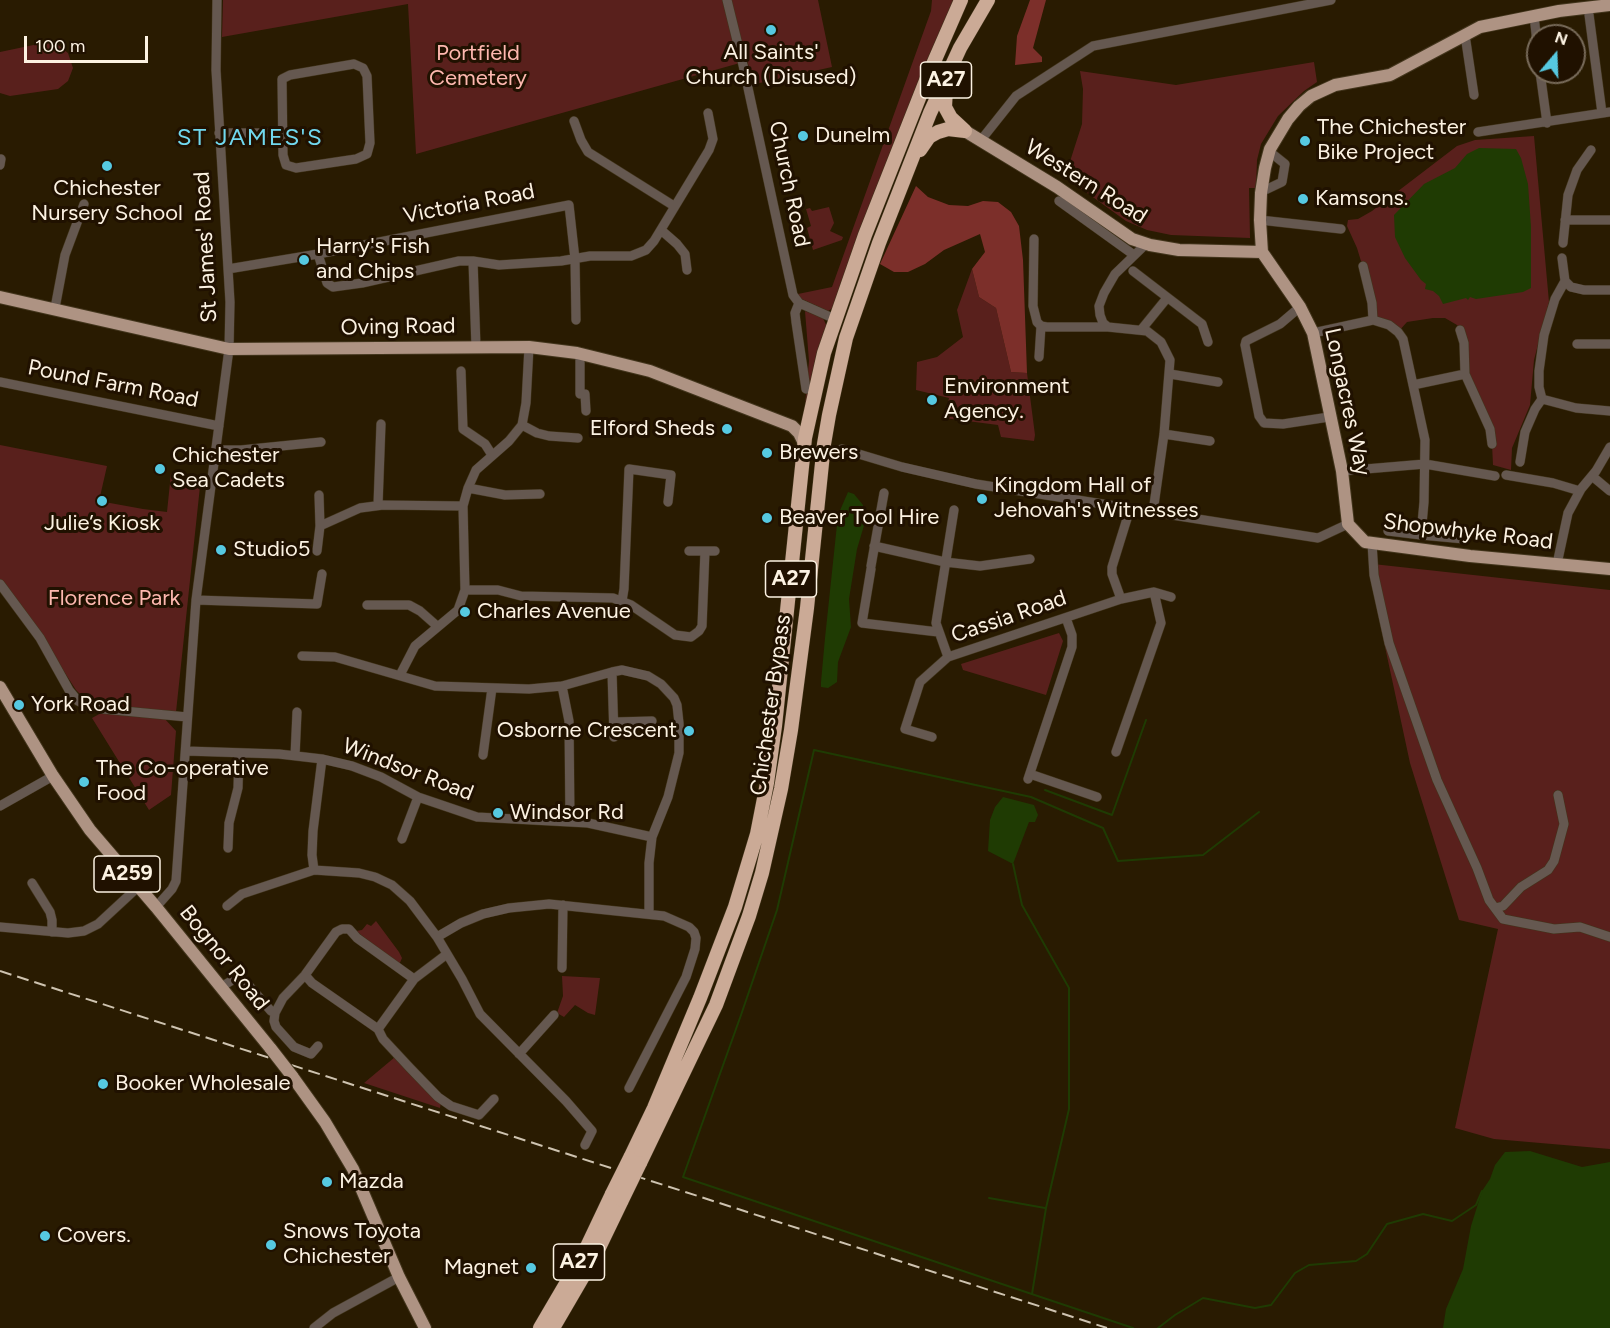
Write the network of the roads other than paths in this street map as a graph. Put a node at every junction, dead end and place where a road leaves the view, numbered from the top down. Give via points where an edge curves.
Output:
1 (218, 0) edge
2 (727, 0) edge
3 (961, 0) edge
4 (988, 0) edge
5 (1331, 0) edge
6 (1610, 4) edge
7 (1559, 6) edge
8 (1588, 7) junction
9 (1534, 16) junction
10 (1535, 24) edge
11 (1465, 35) junction
12 (947, 78) junction
13 (1541, 84) edge
14 (1474, 95) dead end
15 (1606, 112) edge
16 (708, 113) dead end
17 (574, 121) dead end
18 (1546, 123) junction
19 (965, 131) junction
20 (1478, 132) dead end
21 (219, 133) junction
22 (282, 133) junction
23 (981, 140) junction
24 (1591, 150) dead end
25 (1269, 152) junction
26 (910, 164) junction
27 (1261, 192) junction
28 (1059, 201) dead end
29 (72, 206) dead end
30 (674, 206) junction
31 (1260, 220) junction
32 (1565, 220) junction
33 (1610, 220) edge
34 (661, 230) junction
35 (1341, 230) dead end
36 (1034, 238) dead end
37 (1563, 243) dead end
38 (1146, 244) junction
39 (1262, 252) junction
40 (318, 254) junction
41 (1134, 255) junction
42 (1562, 258) dead end
43 (575, 259) junction
44 (473, 261) junction
45 (1363, 266) dead end
46 (228, 269) junction
47 (687, 270) dead end
48 (1133, 271) dead end
49 (1565, 281) junction
50 (1610, 290) edge
51 (0, 297) edge
52 (1167, 298) junction
53 (799, 303) junction
54 (1300, 306) junction
55 (55, 308) junction
56 (835, 319) junction
57 (576, 320) dead end
58 (1373, 320) junction
59 (1041, 326) junction
60 (1108, 327) junction
61 (1141, 330) junction
62 (1460, 330) dead end
63 (1313, 333) junction
64 (1208, 342) dead end
65 (1577, 344) dead end
66 (1610, 344) edge
67 (476, 347) junction
68 (529, 347) junction
69 (229, 349) junction
70 (580, 353) junction
71 (1039, 357) dead end
72 (461, 371) dead end
73 (1170, 374) junction
74 (1465, 374) junction
75 (0, 382) edge
76 (1218, 382) dead end
77 (1413, 385) junction
78 (806, 389) dead end
79 (1542, 399) junction
80 (586, 411) dead end
81 (810, 411) junction
82 (1610, 411) edge
83 (1329, 417) junction
84 (381, 424) dead end
85 (522, 425) junction
86 (790, 425) junction
87 (219, 426) junction
88 (1164, 434) junction
89 (578, 438) dead end
90 (1210, 441) dead end
91 (321, 442) dead end
92 (1492, 444) dead end
93 (805, 445) junction
94 (1610, 447) edge
95 (216, 450) junction
96 (840, 454) dead end
97 (492, 455) junction
98 (1520, 462) dead end
99 (1425, 464) junction
100 (1342, 471) junction
101 (1495, 476) dead end
102 (1506, 476) dead end
103 (1592, 476) junction
104 (468, 488) junction
105 (1580, 491) junction
106 (1610, 491) edge
107 (884, 493) dead end
108 (540, 494) dead end
109 (319, 495) dead end
110 (668, 502) dead end
111 (380, 505) junction
112 (463, 506) junction
113 (1130, 509) junction
114 (954, 510) dead end
115 (1153, 512) junction
116 (1348, 524) junction
117 (320, 526) junction
118 (1388, 531) dead end
119 (1421, 535) junction
120 (1464, 539) dead end
121 (1372, 543) junction
122 (874, 546) junction
123 (705, 550) junction
124 (317, 551) dead end
125 (689, 551) dead end
126 (715, 551) dead end
127 (1030, 558) dead end
128 (945, 562) junction
129 (1557, 564) junction
130 (1610, 569) edge
131 (322, 574) dead end
132 (0, 584) edge
133 (465, 590) junction
134 (1154, 592) junction
135 (1171, 597) dead end
136 (1121, 599) junction
137 (196, 600) junction
138 (622, 601) junction
139 (367, 605) dead end
140 (1066, 618) junction
141 (437, 626) junction
142 (938, 632) junction
143 (302, 656) dead end
144 (948, 657) junction
145 (612, 672) junction
146 (400, 675) junction
147 (562, 686) junction
148 (0, 687) edge
149 (492, 688) junction
150 (297, 712) dead end
151 (187, 717) junction
152 (614, 722) junction
153 (652, 722) dead end
154 (614, 737) dead end
155 (932, 737) dead end
156 (186, 751) junction
157 (1116, 752) dead end
158 (239, 754) junction
159 (483, 755) dead end
160 (295, 756) junction
161 (322, 759) junction
162 (53, 776) junction
163 (1557, 795) dead end
164 (418, 797) junction
165 (1097, 797) dead end
166 (0, 806) edge
167 (570, 822) junction
168 (652, 837) junction
169 (402, 839) dead end
170 (228, 848) dead end
171 (314, 870) junction
172 (32, 883) dead end
173 (138, 887) junction
174 (563, 904) junction
175 (227, 906) dead end
176 (156, 907) junction
177 (1495, 908) junction
178 (649, 914) junction
179 (0, 927) edge
180 (52, 932) junction
181 (437, 937) junction
182 (1610, 937) edge
183 (447, 954) junction
184 (562, 968) dead end
185 (305, 975) junction
186 (414, 979) junction
187 (221, 987) junction
188 (275, 1013) junction
189 (554, 1015) dead end
190 (378, 1029) junction
191 (318, 1046) dead end
192 (519, 1054) junction
193 (629, 1088) dead end
194 (494, 1099) dead end
195 (585, 1145) dead end
196 (635, 1161) junction
197 (617, 1197) junction
198 (399, 1277) junction
199 (314, 1328) edge
200 (424, 1328) edge
201 (540, 1328) edge
202 (553, 1328) edge

1 - 21 street, St James' Road
2 - 53 street, Church Road via 791,288
3 - 56 highway, Chichester Bypass / A27
4 - 12 highway, Chichester Bypass / A27
5 - 23 street via 1093,46 1016,96
6 - 8 main road
7 - 8 main road
7 - 9 main road
8 - 15 street
9 - 10 street
9 - 11 main road via 1480,27
11 - 14 street
11 - 25 main road via 1390,75 1335,85 1311,96 1288,119
12 - 19 highway via 945,107
12 - 26 highway, Chichester Bypass / A27
13 - 18 street
15 - 18 street
16 - 30 street via 712,139 709,150
17 - 30 street via 588,152
18 - 20 street
19 - 23 main road, Western Road
19 - 26 highway via 948,129 929,137
21 - 22 street
21 - 46 street, St James' Road
22 - 22 street via 281,82 285,76 354,64 363,68 367,76 367,154 357,159 291,167 284,162
23 - 38 main road, Western Road via 1116,229
24 - 32 street via 1572,182
25 - 27 main road
25 - 27 street via 1285,164 1282,182
26 - 196 highway, Chichester Bypass / A27 via 846,338 829,415 791,730 762,873 716,1005
27 - 31 main road
28 - 41 street
29 - 55 street via 83,207 65,255
30 - 34 street
31 - 35 street
31 - 39 main road
32 - 33 street
32 - 37 street
34 - 43 street via 646,250 631,256
34 - 47 street via 685,254
36 - 59 street via 1034,314
38 - 39 main road, Western Road via 1179,250
38 - 41 street
39 - 54 main road, Longacres Way
40 - 43 street, Victoria Road via 569,205
40 - 44 street via 327,283 333,286
40 - 46 street, Victoria Road
41 - 60 street via 1115,274 1099,306 1103,323
42 - 49 street
43 - 44 street via 499,265
43 - 57 street, Victoria Road
44 - 67 street
45 - 58 street
46 - 69 street, St James' Road
48 - 52 street
49 - 50 street via 1584,290
49 - 79 street via 1544,335 1539,371
51 - 55 main road, Oving Road
52 - 61 street
52 - 64 street via 1202,324
53 - 56 street
53 - 78 street, Church Road via 795,313
54 - 63 main road, Longacres Way
54 - 83 street via 1280,324 1246,341 1259,416 1264,423 1283,424
55 - 69 main road, Oving Road
56 - 81 highway, Chichester Bypass / A27
58 - 63 street
58 - 77 street via 1389,325 1403,339
59 - 60 street
59 - 71 street
60 - 61 street
61 - 73 street via 1161,342 1170,360
62 - 74 street
63 - 83 main road, Longacres Way
65 - 66 street
67 - 68 main road, Oving Road
67 - 69 main road, Oving Road
68 - 70 main road, Oving Road
68 - 85 street
69 - 87 street, St James' Road
70 - 80 street via 580,394 585,394
70 - 86 main road, Oving Road via 650,371
72 - 97 street via 463,429 485,444
73 - 76 street
73 - 88 street
74 - 77 street
74 - 92 street via 1490,429
75 - 87 street, Pound Farm Road
77 - 99 street via 1425,440
79 - 82 street
79 - 98 street via 1525,432
81 - 86 main road
81 - 93 highway, Chichester Bypass / A27
83 - 100 main road, Longacres Way
84 - 111 street
85 - 89 street via 543,435
85 - 97 street
86 - 93 main road
87 - 95 street, St James' Road
88 - 90 street
88 - 115 street
91 - 95 street
93 - 196 highway, Chichester Bypass / A27 via 776,726 757,834 735,907
94 - 103 street
95 - 137 street, St James' Road
96 - 113 street via 842,449 941,477
97 - 104 street via 476,470
99 - 100 street
99 - 101 street
99 - 119 street
100 - 116 main road, Longacres Way
102 - 105 street
103 - 105 street
103 - 106 street
104 - 108 street via 505,495
104 - 112 street
105 - 129 street via 1567,516
107 - 122 street
109 - 117 street
110 - 138 street via 671,475 628,470
111 - 112 street
111 - 117 street via 360,508
112 - 133 street
113 - 115 street
113 - 136 street via 1112,567
114 - 128 street
115 - 116 street via 1318,538
116 - 121 main road, Shopwhyke Road via 1365,542
117 - 124 street
118 - 119 street
119 - 120 street
121 - 129 main road, Shopwhyke Road
121 - 177 street via 1374,575 1389,644 1437,780
122 - 128 street
122 - 142 street via 862,623
123 - 125 street
123 - 126 street
123 - 138 street via 702,626 691,637 675,635
127 - 128 street via 980,566
128 - 142 street
129 - 130 main road, Shopwhyke Road
131 - 137 street via 317,604
132 - 151 street via 40,638 78,701 103,709
133 - 138 street
133 - 141 street via 458,610
134 - 135 street, Cassia Road
134 - 136 street, Cassia Road
134 - 157 street via 1161,622
136 - 140 street, Cassia Road
137 - 151 street, St James' Road
139 - 141 street via 409,605
140 - 144 street, Cassia Road
140 - 165 street via 1072,647 1029,776
141 - 146 street via 415,646
142 - 144 street
143 - 146 street via 334,657
144 - 155 street, Cassia Road via 920,682 905,729
145 - 147 street
145 - 152 street
145 - 168 street via 648,676 661,684 677,705 679,753
146 - 149 street via 435,686
147 - 149 street
147 - 167 street via 569,721
148 - 162 main road, Bognor Road / A259
149 - 159 street
150 - 160 street
151 - 156 street, St James' Road
152 - 153 street
152 - 154 street
156 - 158 street, Windsor Road
156 - 176 street, St James' Road via 176,881
158 - 160 street, Windsor Road
158 - 170 street
160 - 161 street, Windsor Road
161 - 164 street, Windsor Road via 381,777
161 - 171 street via 313,831
162 - 166 street
162 - 173 main road, Bognor Road / A259 via 90,831
163 - 177 street via 1564,824 1554,861 1503,906
164 - 167 street, Windsor Road via 477,817
164 - 169 street
167 - 168 street, Windsor Road via 609,826
168 - 178 street
171 - 175 street via 242,894
171 - 181 street via 359,873 392,885 410,901
172 - 180 street via 50,912
173 - 176 main road, Bognor Road / A259
173 - 180 street via 98,924 84,931
174 - 178 street
174 - 181 street via 535,904 483,914
174 - 184 street
176 - 187 main road, Bognor Road / A259
177 - 182 street via 1503,919 1554,929 1580,927
178 - 193 street via 689,927 694,932 695,949 680,991
179 - 180 street
181 - 183 street
183 - 186 street
183 - 192 street via 480,1014
185 - 186 street via 342,928 349,929
185 - 188 street via 283,998
185 - 190 street
186 - 190 street
187 - 188 street via 236,978 244,980
187 - 198 main road, Bognor Road / A259, bridge via 325,1122 353,1169
188 - 191 street via 276,1027 294,1047 311,1054
189 - 192 street
190 - 194 street via 410,1068 451,1106 479,1115
192 - 195 street via 592,1131
196 - 197 highway, Chichester Bypass / A27, bridge
197 - 201 highway, Chichester Bypass / A27
197 - 202 highway, Chichester Bypass / A27 via 596,1256
198 - 199 street via 333,1313
198 - 200 main road, A259

